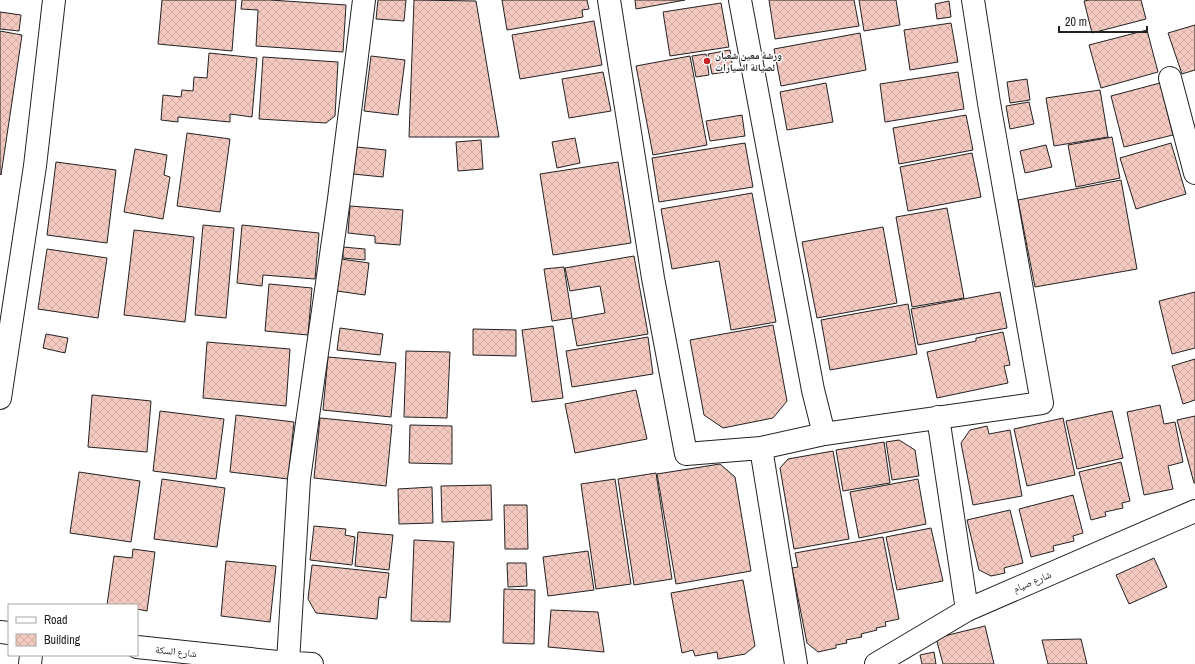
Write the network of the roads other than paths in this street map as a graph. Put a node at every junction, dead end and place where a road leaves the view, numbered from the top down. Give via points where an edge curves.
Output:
1 (54, 0) edge
2 (364, 0) edge
3 (609, 0) edge
4 (740, 0) edge
5 (973, 0) edge
6 (1170, 78) dead end
7 (1195, 173) edge
8 (0, 398) edge
9 (938, 417) junction
10 (824, 434) junction
11 (761, 448) junction
12 (1195, 511) edge
13 (967, 610) junction
14 (138, 647) edge
15 (288, 662) junction
16 (312, 664) edge
17 (796, 664) edge
18 (876, 664) edge

1 - 8 street via 35,166
2 - 15 street via 299,479
3 - 11 street via 653,278 686,454
4 - 10 street via 806,352
5 - 9 street via 1042,402
6 - 7 street
9 - 10 street
9 - 13 street
10 - 11 street
11 - 17 street
12 - 13 street, شارع صيام
13 - 18 street, شارع صيام
14 - 15 street, شارع السكة
15 - 16 street, شارع السكة

